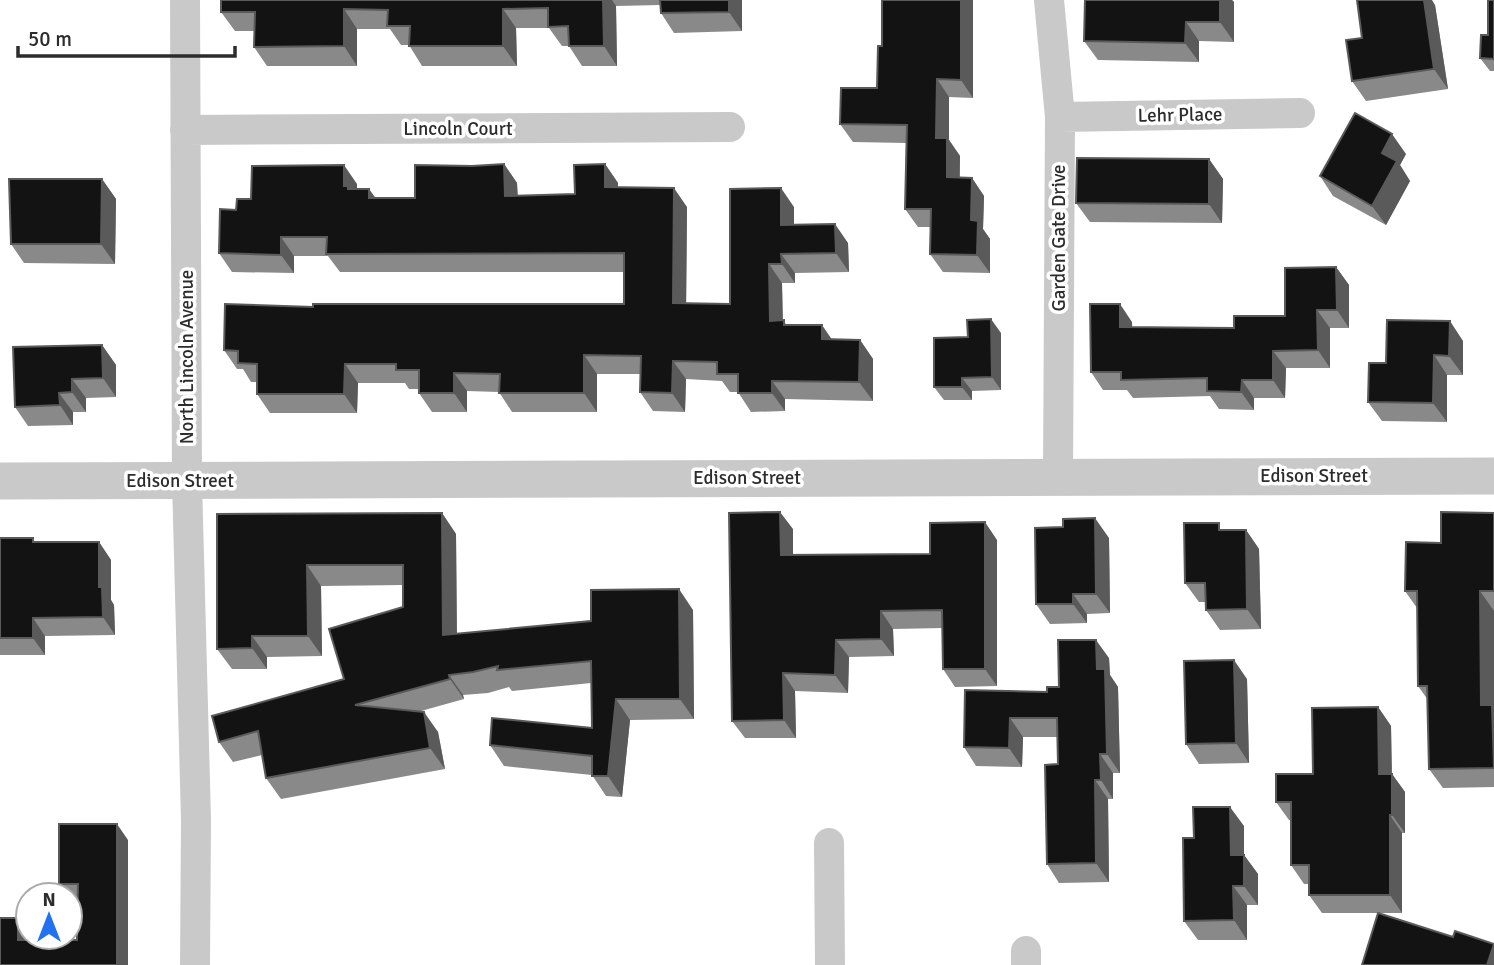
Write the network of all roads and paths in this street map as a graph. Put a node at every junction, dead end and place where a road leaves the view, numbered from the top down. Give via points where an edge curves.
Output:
1 (185, 0) edge
2 (1049, 0) edge
3 (1300, 113) dead end
4 (1060, 117) junction
5 (730, 127) dead end
6 (185, 130) junction
7 (1494, 476) edge
8 (1058, 477) junction
9 (0, 481) edge
10 (187, 481) junction
11 (829, 843) dead end
12 (195, 965) edge
13 (830, 965) edge

1 - 6 street, North Lincoln Avenue
2 - 4 street, Garden Gate Drive
3 - 4 street, Lehr Place
4 - 8 street, Garden Gate Drive
5 - 6 street, Lincoln Court
6 - 10 street, North Lincoln Avenue
7 - 8 street, Edison Street
8 - 10 street, Edison Street
9 - 10 street, Edison Street
10 - 12 street, North Lincoln Avenue
11 - 13 street

